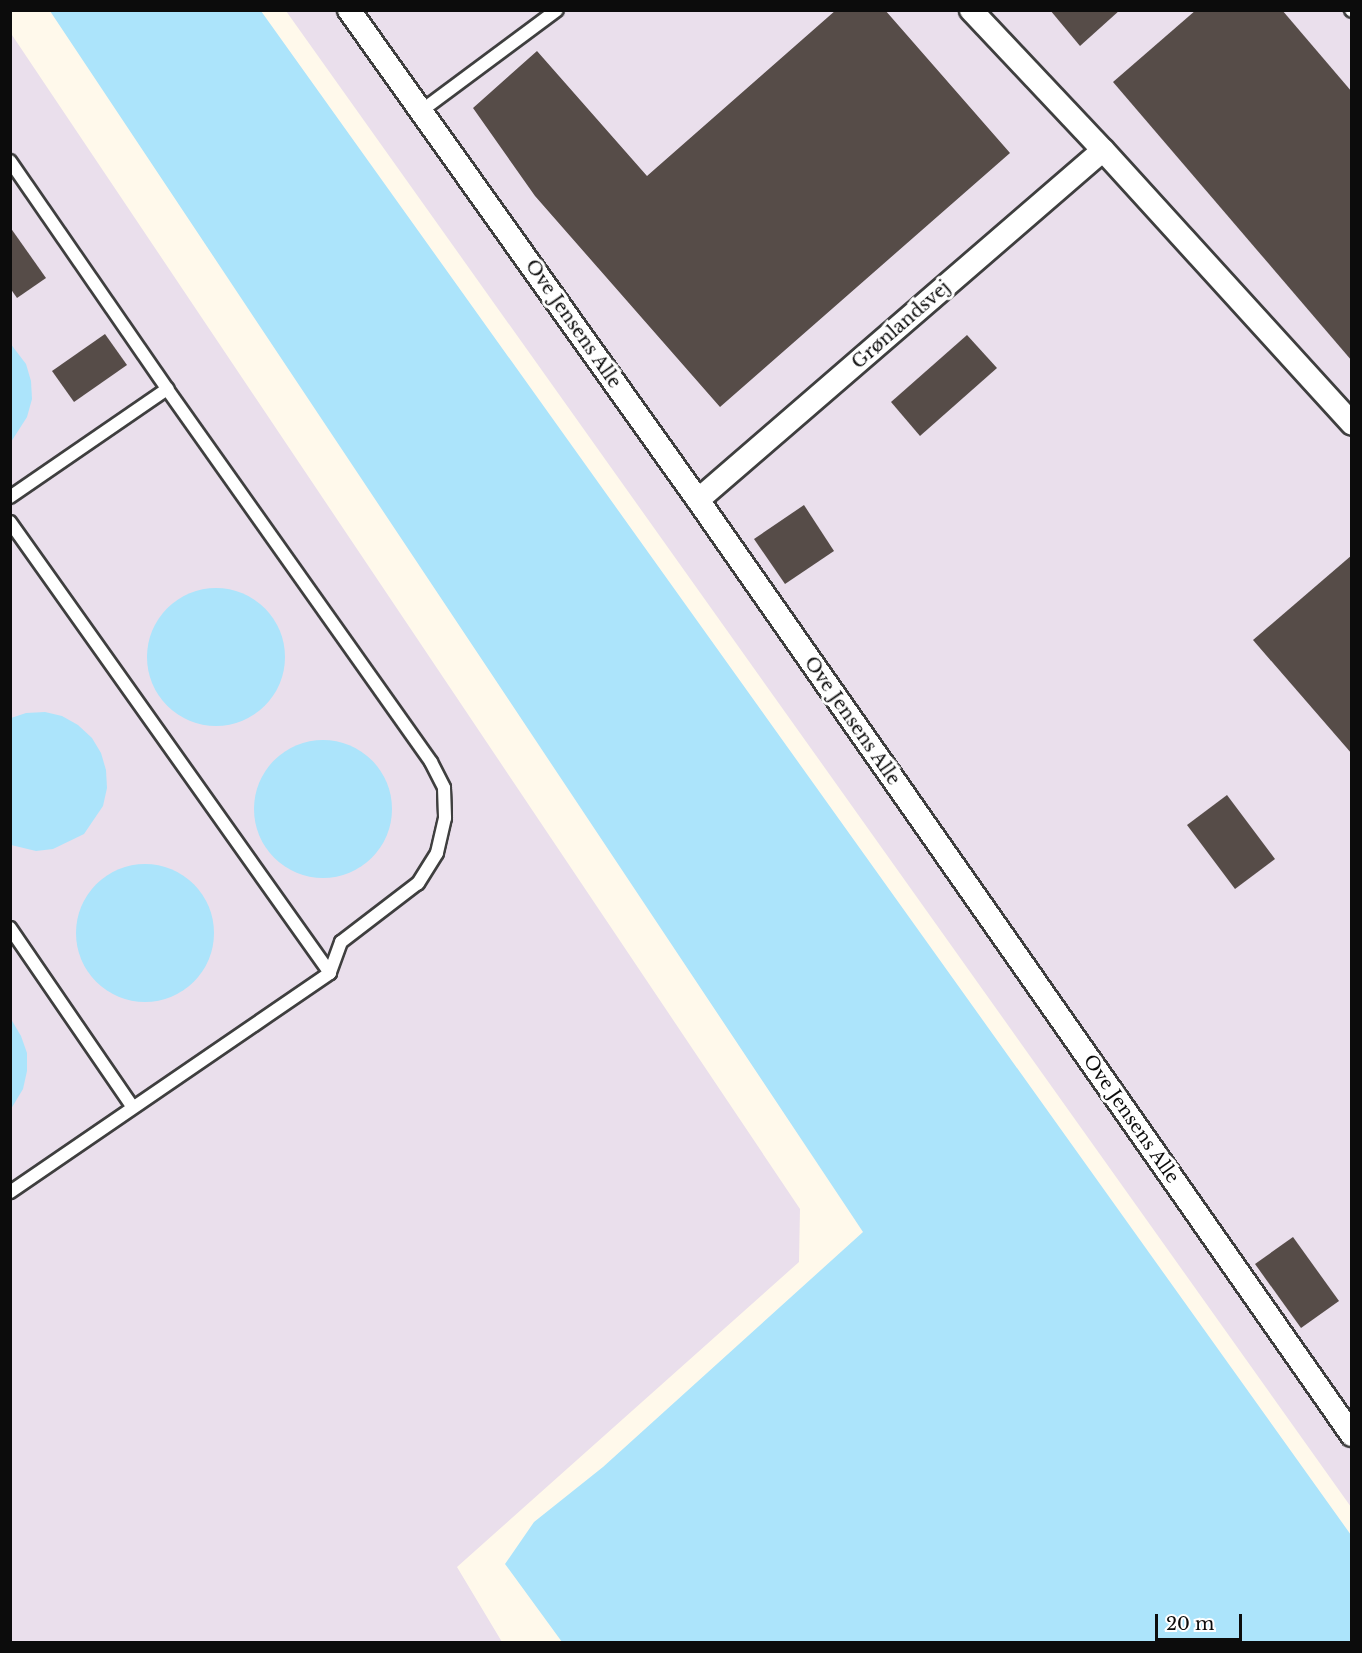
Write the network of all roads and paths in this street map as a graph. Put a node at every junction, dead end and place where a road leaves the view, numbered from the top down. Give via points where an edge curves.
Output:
1 (349, 10) edge
2 (557, 10) edge
3 (971, 10) edge
4 (422, 111) junction
5 (1103, 150) junction
6 (10, 161) edge
7 (166, 389) junction
8 (1352, 424) edge
9 (10, 497) edge
10 (698, 500) junction
11 (10, 522) edge
12 (10, 928) edge
13 (330, 972) junction
14 (132, 1106) junction
15 (10, 1192) edge
16 (1352, 1435) edge

1 - 4 street, Ove Jensens Alle
2 - 4 lane
3 - 5 street
4 - 10 street, Ove Jensens Alle
5 - 8 street
5 - 10 street, Grønlandsvej
6 - 7 lane
7 - 9 lane
7 - 13 lane via 431,762 444,788 445,818 437,853 418,884 341,942
10 - 16 street, Ove Jensens Alle
11 - 13 lane
12 - 14 lane
13 - 14 lane
14 - 15 lane

